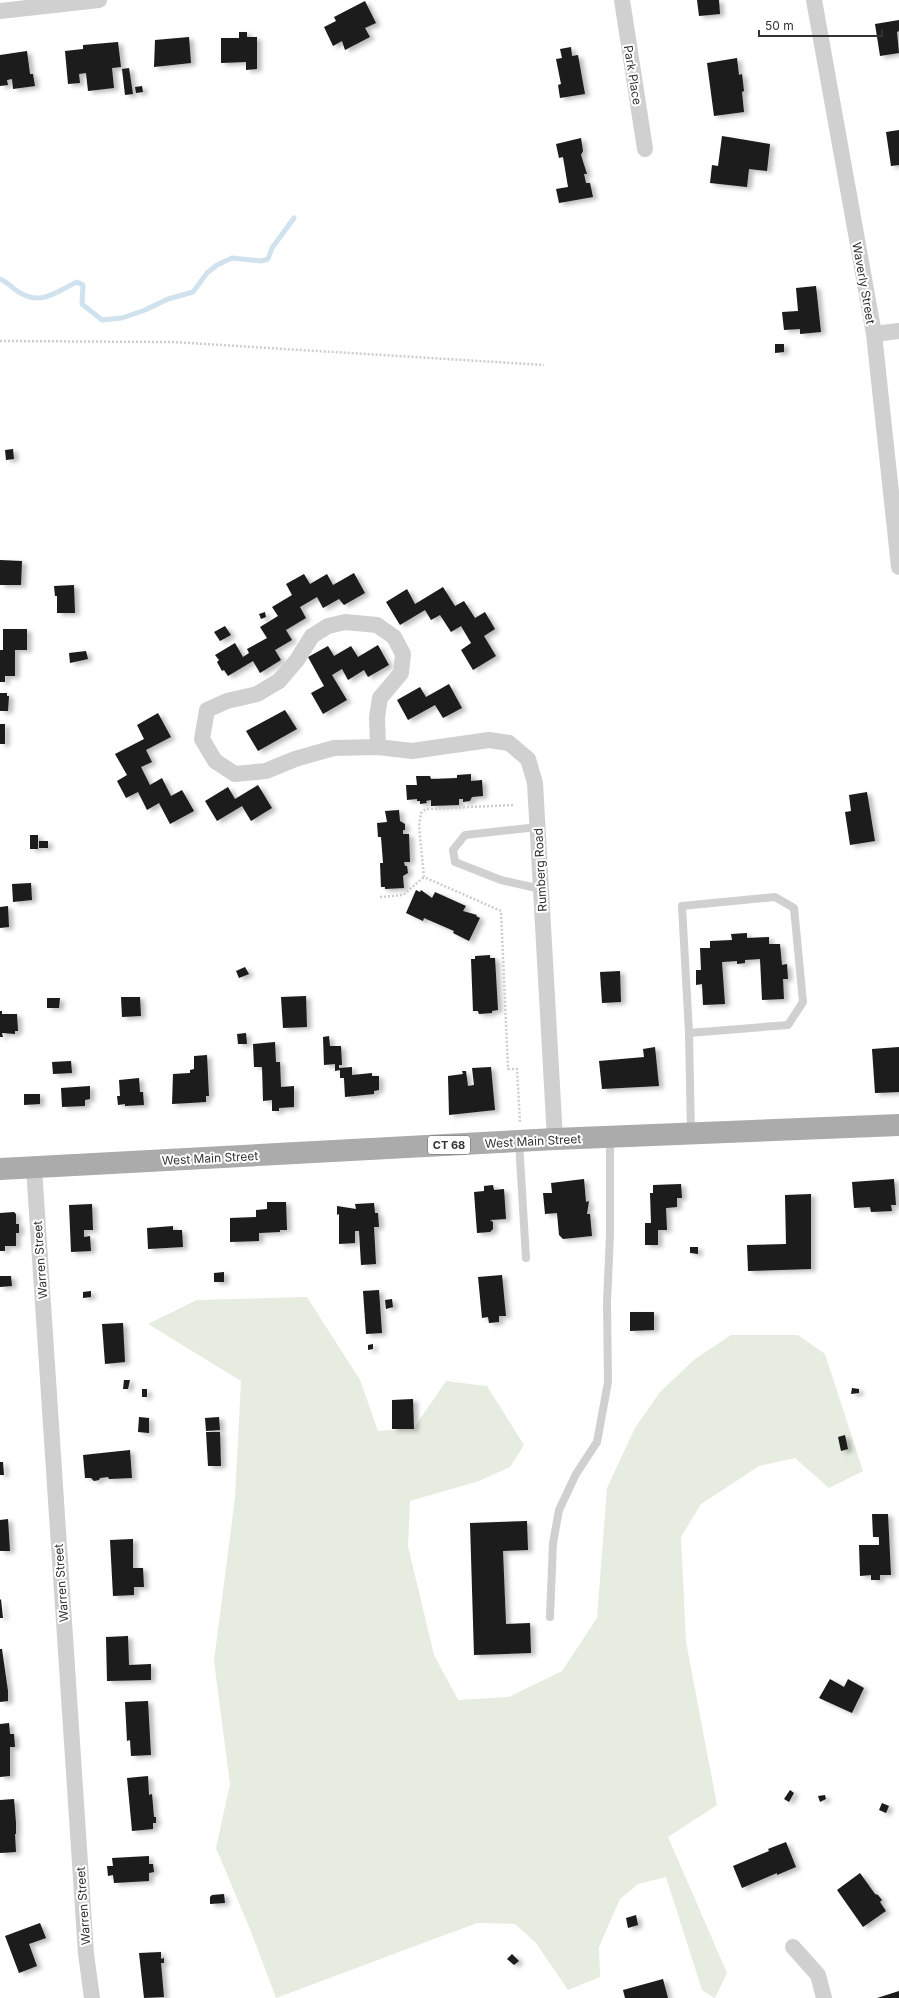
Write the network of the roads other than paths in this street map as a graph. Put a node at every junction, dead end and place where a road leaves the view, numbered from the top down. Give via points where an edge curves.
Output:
1 (99, 0) edge
2 (622, 0) edge
3 (814, 0) edge
4 (0, 11) edge
5 (645, 149) dead end
6 (899, 331) edge
7 (874, 334) junction
8 (899, 567) edge
9 (378, 747) junction
10 (538, 827) junction
11 (541, 889) junction
12 (689, 1033) junction
13 (899, 1125) edge
14 (520, 1131) junction
15 (691, 1134) junction
16 (610, 1137) junction
17 (556, 1139) junction
18 (0, 1168) edge
19 (34, 1168) junction
20 (526, 1258) dead end
21 (550, 1616) dead end
22 (793, 1947) dead end
23 (92, 1998) edge
24 (824, 1998) edge

1 - 4 street
2 - 5 street, Park Place
3 - 7 street, Waverly Street
6 - 7 street
7 - 8 street, Waverly Street
9 - 9 street, Rumberg Road via 334,748 295,759 266,771 235,774 215,761 202,739 207,710 227,701 257,694 278,681 297,660 312,636 328,626 346,622 377,625 394,636 403,654 402,673 380,698 377,716
9 - 10 street, Rumberg Road via 412,751 489,740 508,743 528,759 535,783
10 - 11 street, Rumberg Road
10 - 11 lane via 465,835 453,850 455,862 501,880
11 - 17 street, Rumberg Road
12 - 12 lane via 682,906 775,897 794,908 803,1002 788,1025
12 - 15 lane
13 - 15 main road, West Main Street / CT 68
14 - 17 main road, West Main Street / CT 68
14 - 19 main road, West Main Street / CT 68
14 - 20 lane
15 - 16 main road, West Main Street / CT 68
16 - 17 main road, West Main Street / CT 68
16 - 21 lane via 608,1382 597,1442 576,1474 559,1510 553,1543
18 - 19 main road, West Main Street / CT 68
19 - 23 street, Warren Street via 85,1938
22 - 24 street via 818,1975

